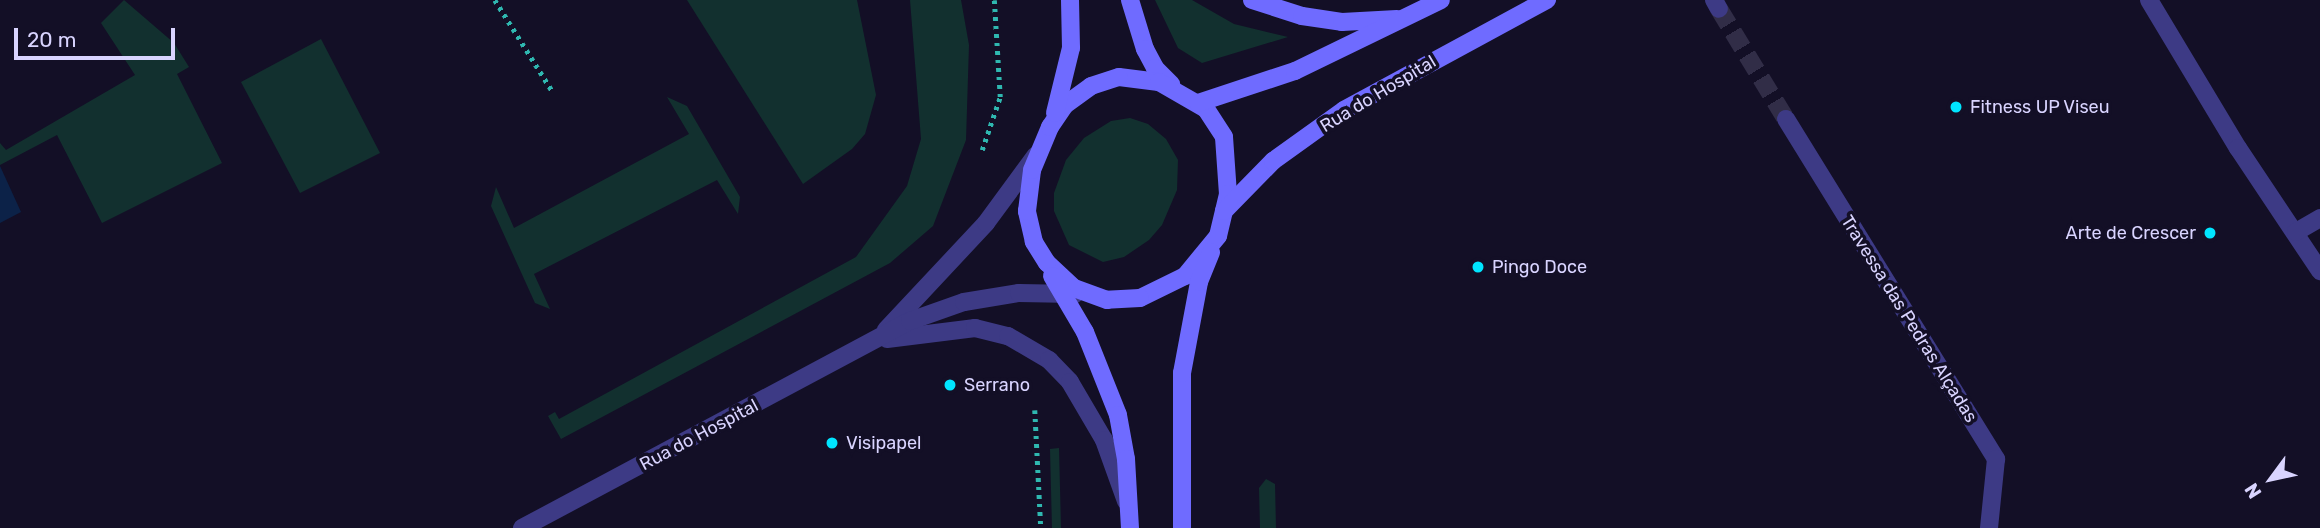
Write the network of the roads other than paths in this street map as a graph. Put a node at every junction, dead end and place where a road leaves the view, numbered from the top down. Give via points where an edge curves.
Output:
1 (1070, 0) edge
2 (1130, 0) edge
3 (1252, 0) edge
4 (1441, 0) edge
5 (1547, 0) edge
6 (2149, 0) edge
7 (1407, 18) junction
8 (1176, 89) junction
9 (1198, 103) junction
10 (1786, 119) tunnel mouth
11 (1050, 127) junction
12 (1038, 152) junction
13 (1224, 211) junction
14 (2320, 218) edge
15 (2297, 232) junction
16 (1218, 236) junction
17 (1034, 242) junction
18 (2320, 271) edge
19 (1060, 292) junction
20 (1093, 297) junction
21 (877, 341) junction
22 (1129, 508) junction
23 (522, 528) edge
24 (1130, 528) edge
25 (1182, 528) edge
26 (1989, 528) edge

1 - 11 main road via 1071,48
2 - 8 main road via 1155,68
3 - 7 main road via 1302,16 1342,22
4 - 7 main road
5 - 13 main road, Rua do Hospital via 1344,110 1273,161
6 - 15 street via 2238,148
7 - 9 main road via 1295,71
8 - 9 main road
8 - 11 main road via 1119,77 1091,86 1066,105
9 - 13 main road via 1224,137 1228,194
10 - 26 street, Travessa das Pedras Alçadas via 1996,459
11 - 12 main road
12 - 17 main road via 1027,211
12 - 21 street, Rua do Hospital via 986,223 935,272
13 - 16 main road
14 - 15 street
15 - 18 street
16 - 20 main road via 1185,276 1163,289 1123,300
16 - 25 main road via 1199,282 1182,373
17 - 19 main road
17 - 20 main road via 1062,280
19 - 20 street, Rua do Hospital
19 - 21 street, Rua do Hospital via 964,302 910,321
19 - 22 main road via 1085,332 1118,415
21 - 22 street via 975,328 1009,336 1049,360 1070,382 1104,440
21 - 23 street, Rua do Hospital
22 - 24 main road

